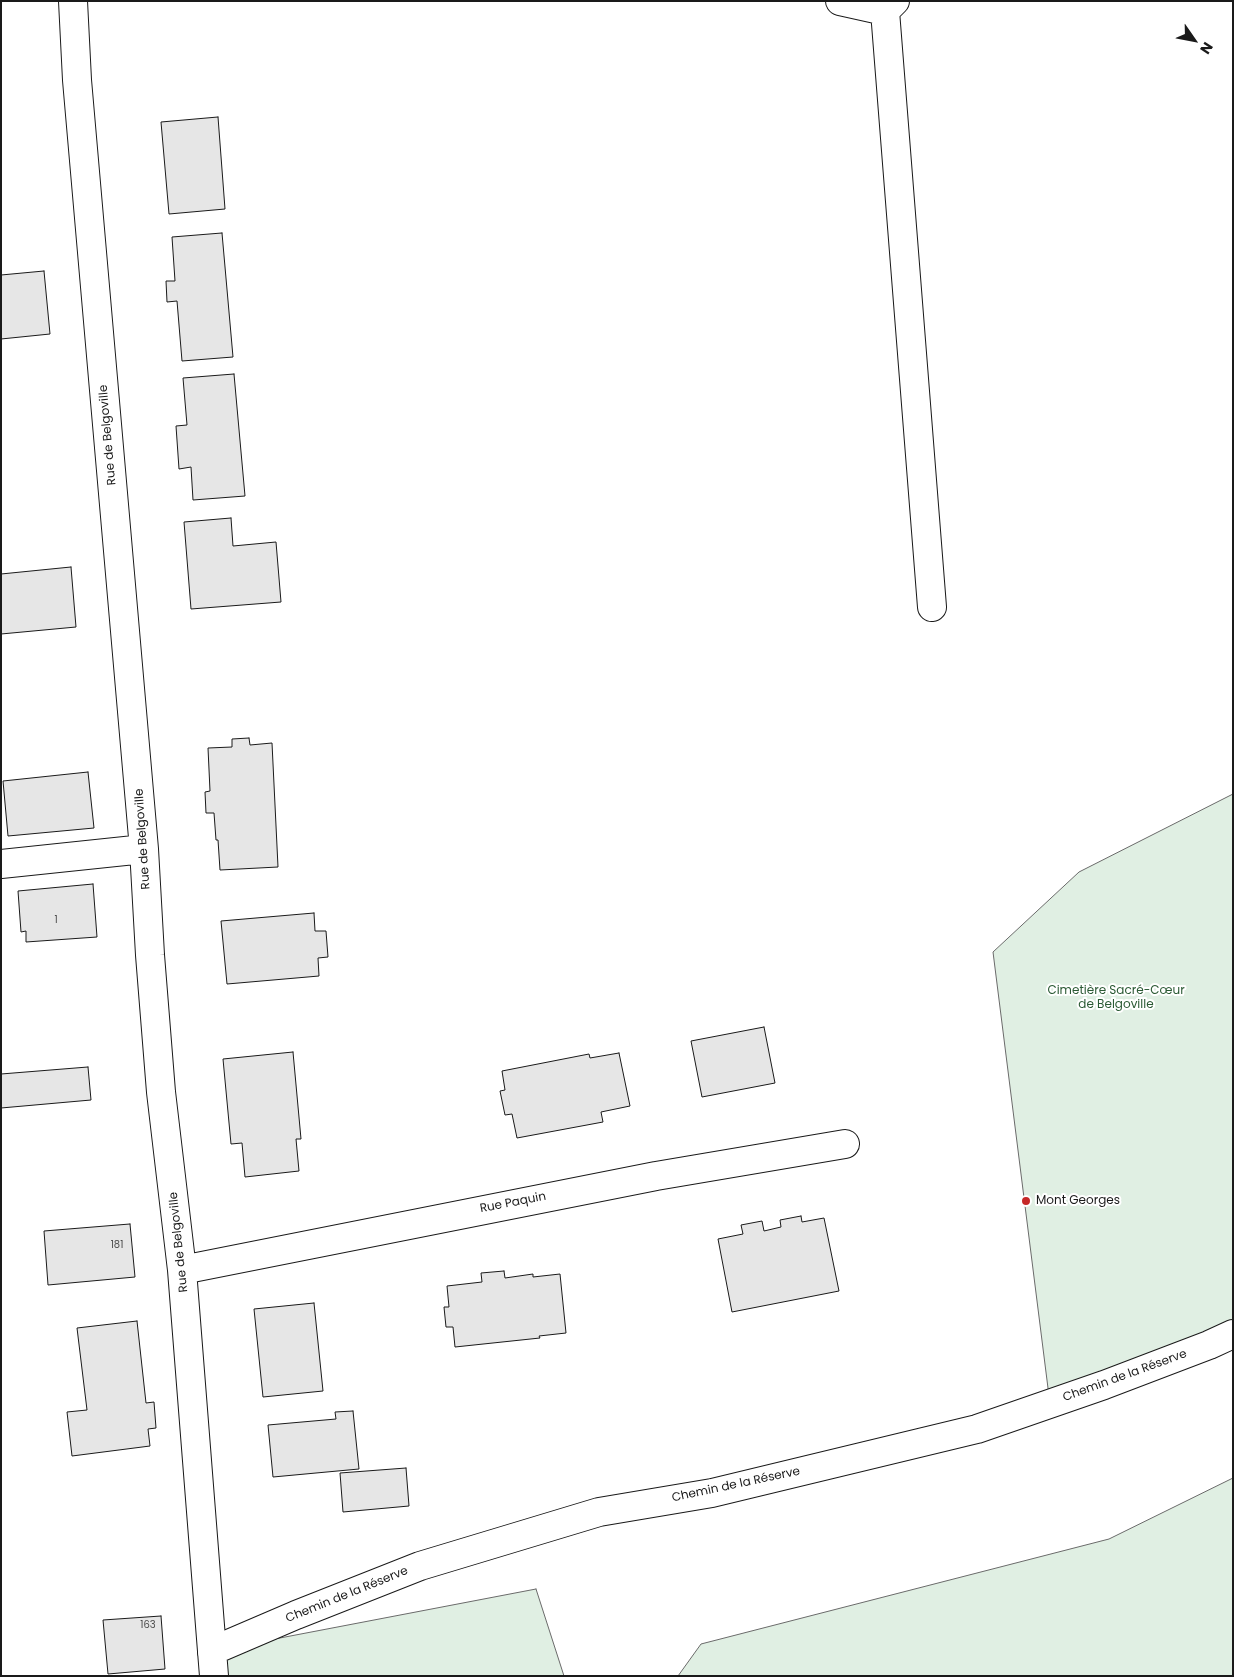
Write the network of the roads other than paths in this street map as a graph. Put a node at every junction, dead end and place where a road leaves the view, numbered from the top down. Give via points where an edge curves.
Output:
1 (73, 1) edge
2 (840, 1) edge
3 (890, 6) edge
4 (932, 606) dead end
5 (144, 849) junction
6 (1, 864) edge
7 (845, 1144) dead end
8 (182, 1270) junction
9 (1233, 1334) edge
10 (213, 1664) edge

1 - 5 street, Rue de Belgoville via 77,80
2 - 3 street
3 - 4 street
5 - 6 street
5 - 8 street, Rue de Belgoville via 161,1092
7 - 8 street, Rue Paquin via 656,1176
8 - 10 street, Rue de Belgoville
9 - 10 street, Chemin de la Réserve via 1104,1385 977,1429 712,1493 599,1512 420,1566 296,1615

